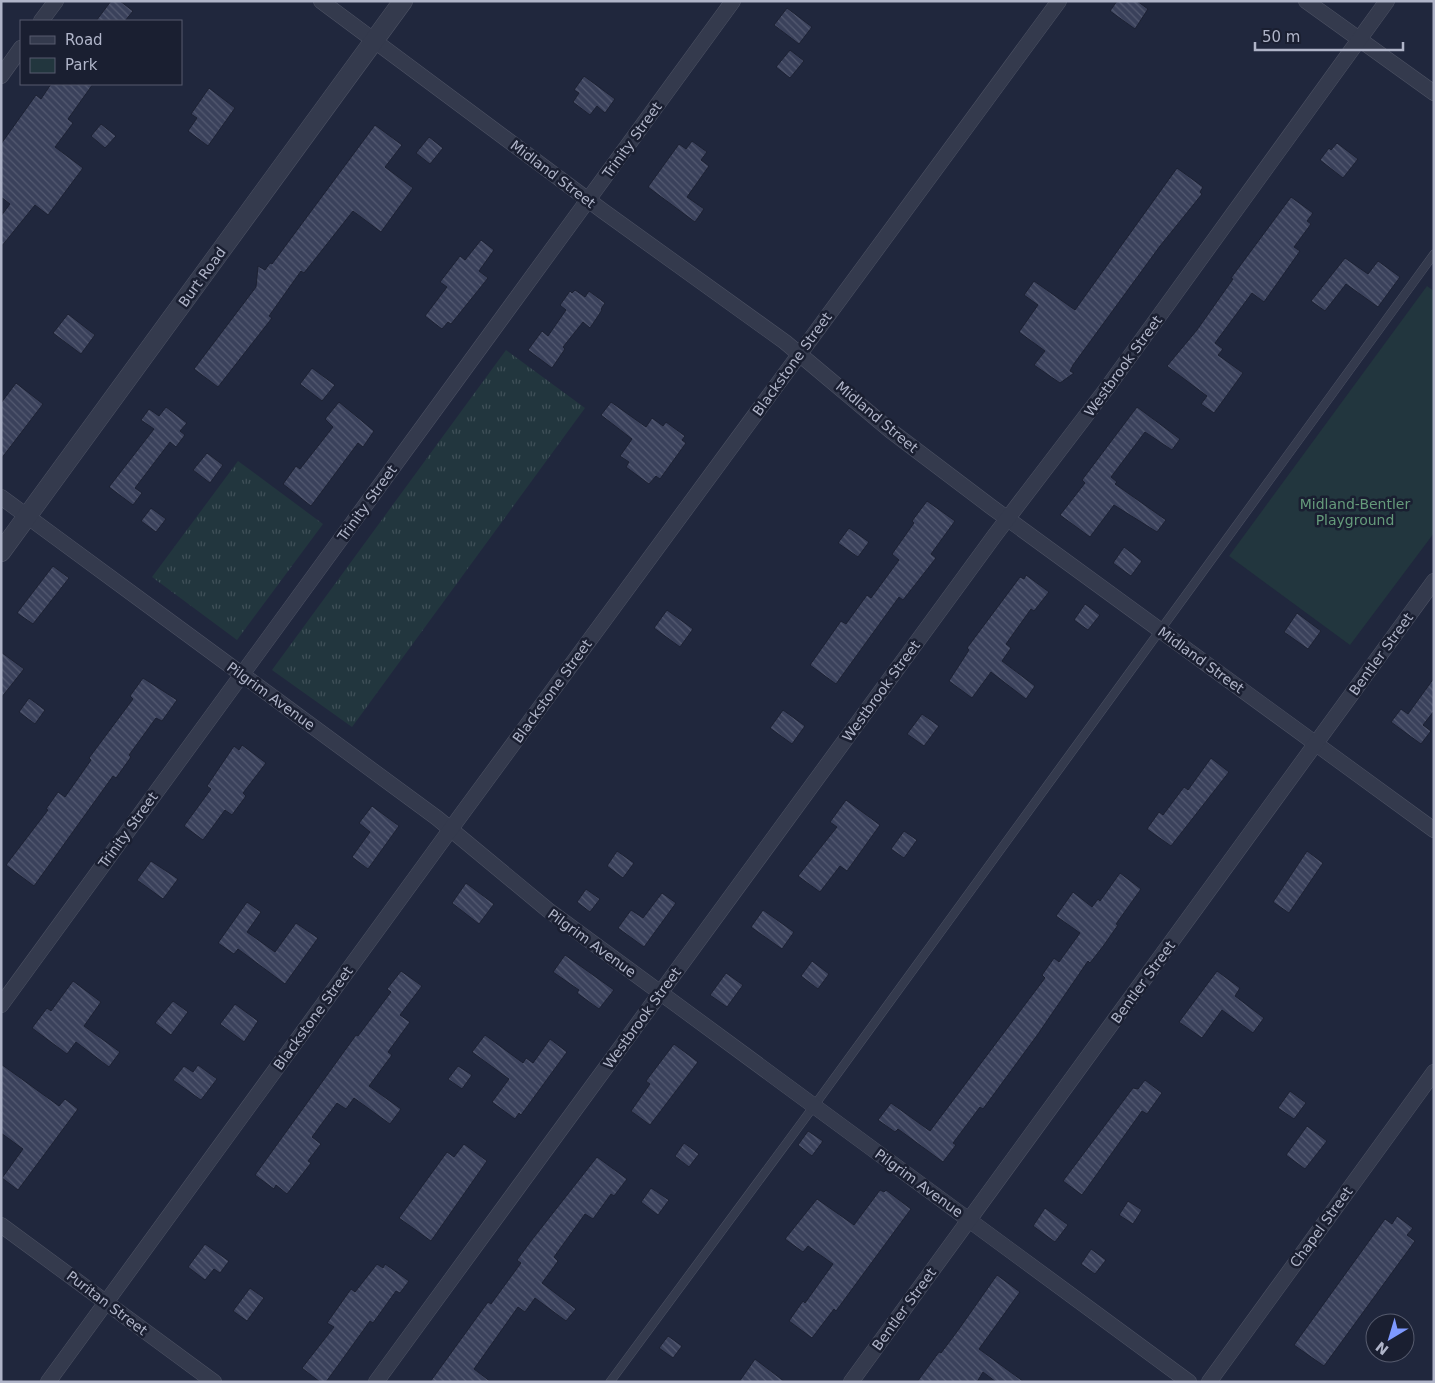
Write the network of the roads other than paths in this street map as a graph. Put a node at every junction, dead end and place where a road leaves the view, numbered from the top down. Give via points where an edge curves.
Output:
1 (56, 1) edge
2 (322, 1) edge
3 (403, 1) edge
4 (733, 1) edge
5 (1059, 1) edge
6 (1306, 1) edge
7 (1387, 1) edge
8 (42, 20) edge
9 (1360, 38) junction
10 (374, 41) junction
11 (20, 49) edge
12 (1, 76) edge
13 (1434, 93) edge
14 (588, 200) junction
15 (1434, 254) edge
16 (799, 354) junction
17 (1, 497) edge
18 (27, 516) junction
19 (1008, 518) junction
20 (1, 552) edge
21 (1434, 581) edge
22 (1161, 630) junction
23 (242, 674) junction
24 (1316, 744) junction
25 (450, 830) junction
26 (1434, 830) edge
27 (661, 992) junction
28 (1, 1006) edge
29 (1434, 1072) edge
30 (814, 1106) junction
31 (969, 1220) junction
32 (1, 1225) edge
33 (106, 1302) junction
34 (48, 1382) edge
35 (214, 1382) edge
36 (376, 1382) edge
37 (610, 1382) edge
38 (851, 1382) edge
39 (1189, 1382) edge
40 (1209, 1382) edge

1 - 8 street
2 - 10 street, Midland Street
3 - 10 street, Burt Road
4 - 14 street, Trinity Street
5 - 16 street, Blackstone Street
6 - 9 street
7 - 9 street, Westbrook Street
9 - 13 street
9 - 19 street, Westbrook Street via 1107,388
10 - 14 street, Midland Street
10 - 18 street, Burt Road
11 - 12 street
14 - 16 street, Midland Street
14 - 23 street, Trinity Street
15 - 22 lane
16 - 19 street, Midland Street via 891,431
16 - 25 street, Blackstone Street
17 - 18 street, Pilgrim Avenue
18 - 20 street, Burt Road
18 - 23 street, Pilgrim Avenue
19 - 22 street, Midland Street
19 - 27 street, Westbrook Street
21 - 24 street, Bentler Street
22 - 24 street, Midland Street
22 - 30 lane
23 - 25 street, Pilgrim Avenue
23 - 28 street, Trinity Street
24 - 26 street, Midland Street
24 - 31 street, Bentler Street
25 - 27 street, Pilgrim Avenue via 548,910
25 - 33 street, Blackstone Street
27 - 30 street, Pilgrim Avenue
27 - 36 street, Westbrook Street
29 - 40 street, Chapel Street
30 - 31 street, Pilgrim Avenue
30 - 37 lane
31 - 38 street, Bentler Street
31 - 39 street, Pilgrim Avenue
32 - 33 street, Puritan Street
33 - 34 street, Blackstone Street
33 - 35 street, Puritan Street

